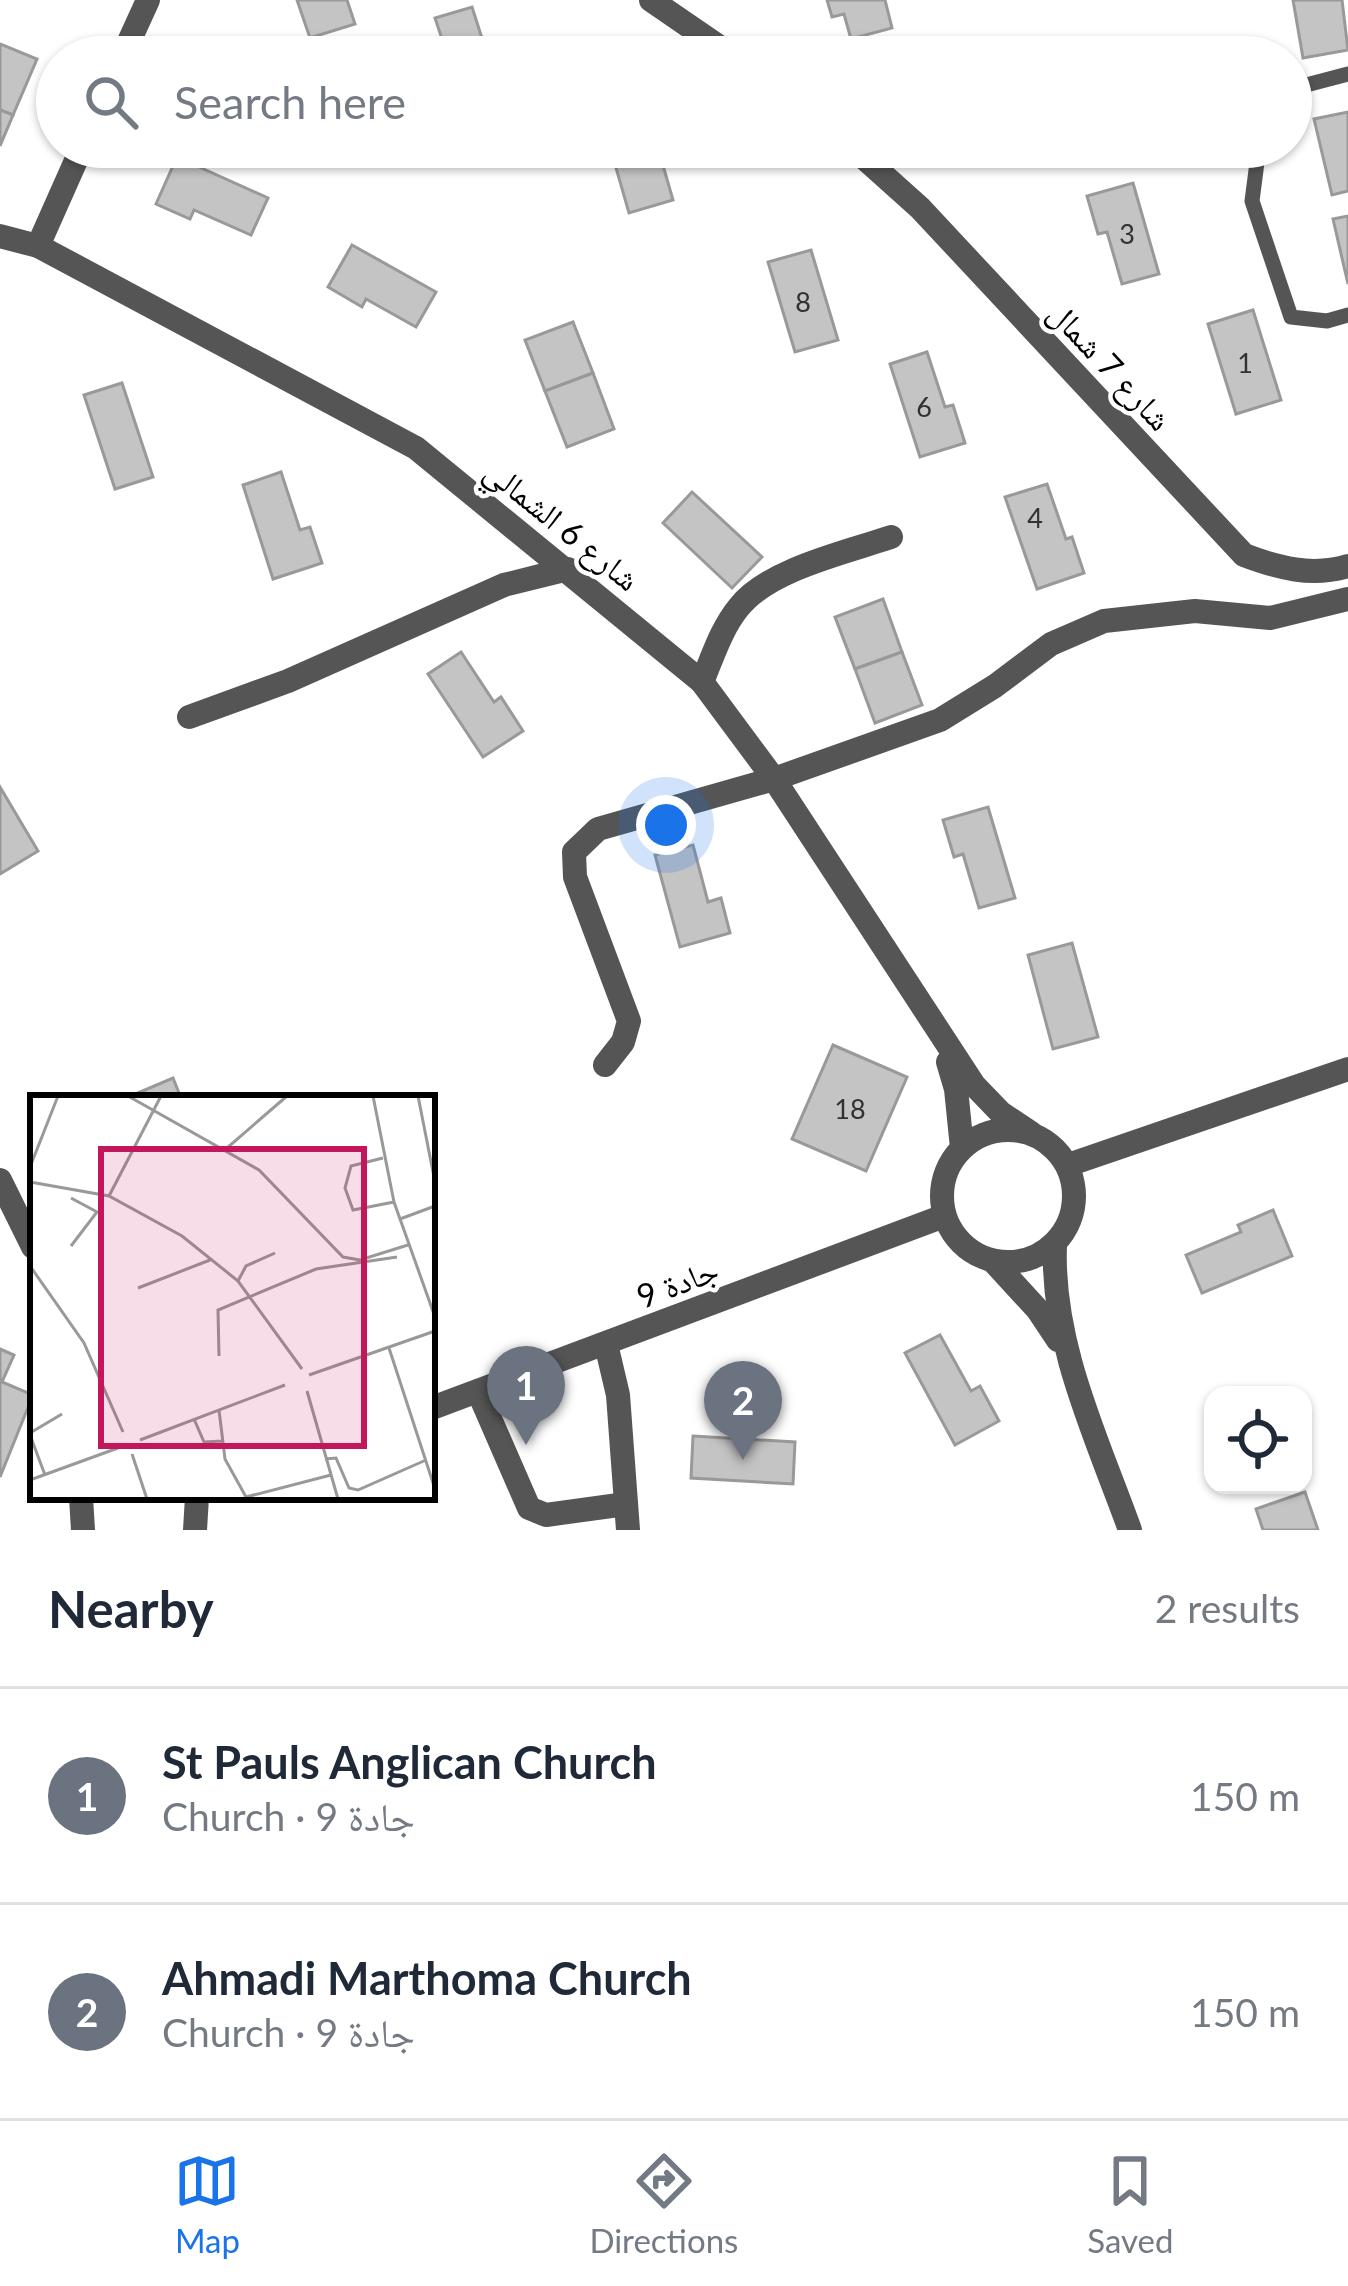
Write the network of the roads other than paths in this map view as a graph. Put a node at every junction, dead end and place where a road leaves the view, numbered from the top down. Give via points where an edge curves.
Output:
1 (148, 0) edge
2 (651, 0) edge
3 (132, 36) edge
4 (703, 36) edge
5 (1348, 74) edge
6 (1312, 83) edge
7 (73, 168) edge
8 (875, 168) edge
9 (1256, 168) edge
10 (0, 236) edge
11 (38, 246) junction
12 (1348, 315) edge
13 (891, 537) dead end
14 (1348, 566) edge
15 (568, 569) junction
16 (1348, 599) edge
17 (702, 682) junction
18 (189, 717) dead end
19 (774, 779) junction
20 (939, 1031) junction
21 (605, 1065) dead end
22 (1348, 1069) edge
23 (1031, 1133) junction
24 (962, 1148) junction
25 (1068, 1165) junction
26 (0, 1180) edge
27 (944, 1216) junction
28 (30, 1241) edge
29 (1055, 1245) junction
30 (993, 1261) junction
31 (606, 1344) junction
32 (1069, 1357) junction
33 (478, 1391) junction
34 (435, 1407) edge
35 (81, 1500) edge
36 (197, 1500) edge
37 (626, 1504) junction
38 (83, 1530) edge
39 (195, 1530) edge
40 (628, 1530) edge
41 (1130, 1530) edge

1 - 3 street
2 - 4 street
5 - 6 lane
7 - 11 street
8 - 14 street, شارع 7 شمال via 1244,554 1278,568
9 - 12 lane via 1252,201 1292,317
10 - 11 street, شارع 6 الشمالي
11 - 15 street, شارع 6 الشمالي via 416,448
13 - 17 street via 783,575 742,602
15 - 17 street, شارع 6 الشمالي
15 - 18 street via 504,584
16 - 19 street via 1270,618 1196,611 1104,620 1051,644 940,720
17 - 19 street, شارع 6 الشمالي
19 - 20 street, شارع 6 الشمالي
19 - 21 street via 598,829 574,852 575,877 628,1021
20 - 23 street, شارع 6 الشمالي via 988,1101
20 - 24 street, شارع 6 الشمالي
22 - 25 street
23 - 24 street via 982,1134
23 - 25 street
24 - 27 street via 947,1168
25 - 29 street via 1074,1207
26 - 28 street
27 - 30 street via 955,1237
27 - 31 street, جادة 9
29 - 30 street via 1016,1263
29 - 32 street via 1056,1305
30 - 32 street
31 - 33 street, جادة 9
31 - 37 street
32 - 41 street
33 - 34 street, جادة 9
33 - 37 street via 529,1508 555,1515
35 - 38 street
36 - 39 street
37 - 40 street

